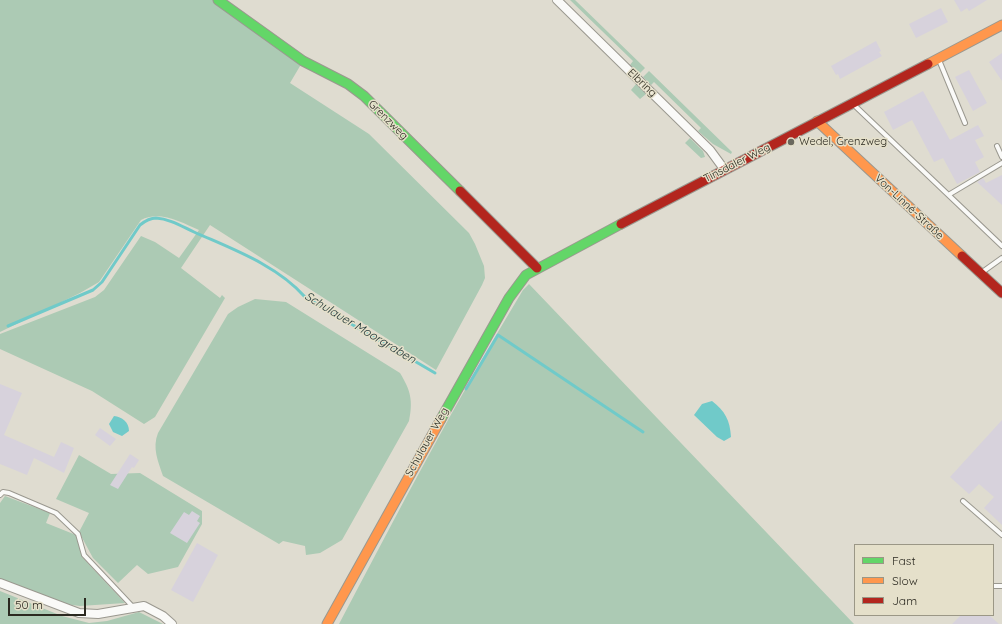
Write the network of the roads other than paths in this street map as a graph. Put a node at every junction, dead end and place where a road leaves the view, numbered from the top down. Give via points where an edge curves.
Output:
1 (218, 0) edge
2 (557, 0) edge
3 (1002, 25) edge
4 (938, 58) junction
5 (852, 103) junction
6 (817, 121) junction
7 (965, 123) dead end
8 (997, 146) dead end
9 (1002, 157) edge
10 (1002, 163) edge
11 (724, 169) junction
12 (950, 194) junction
13 (1002, 246) edge
14 (1002, 258) edge
15 (537, 268) junction
16 (981, 273) junction
17 (1002, 293) edge
18 (0, 494) edge
19 (963, 502) dead end
20 (1002, 535) edge
21 (0, 583) edge
22 (133, 607) junction
23 (172, 624) edge
24 (327, 624) edge

1 - 15 street, Grenzweg via 303,61 348,84 364,96
2 - 11 street, Elbring via 710,150
3 - 4 street, Tinsdaler Weg
4 - 5 street, Tinsdaler Weg
4 - 7 lane
5 - 6 street, Tinsdaler Weg
5 - 12 lane
6 - 11 street, Tinsdaler Weg
6 - 16 street, Von-Linné-Straße
8 - 9 lane
10 - 12 lane
11 - 15 street, Tinsdaler Weg
12 - 13 lane
14 - 16 lane
15 - 24 street, Schulauer Weg via 526,275 509,298
16 - 17 street, Von-Linné-Straße
18 - 22 lane via 9,493 56,512 78,534 84,555
19 - 20 lane
21 - 22 street via 79,613 98,614
22 - 23 street via 144,606

